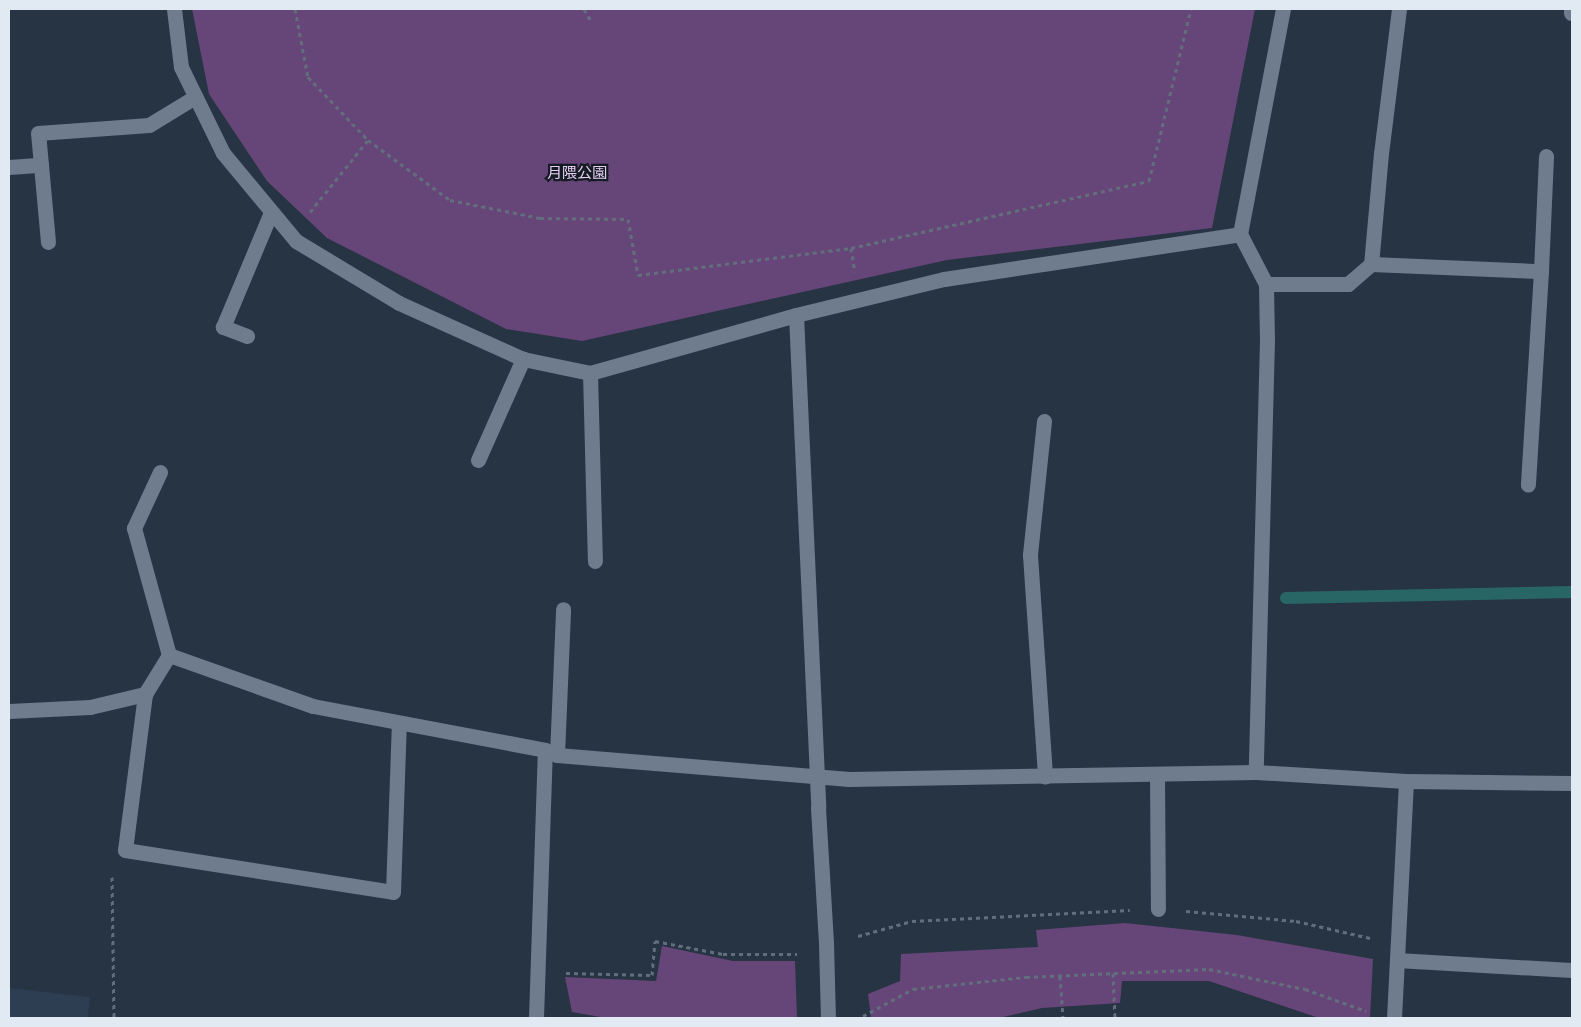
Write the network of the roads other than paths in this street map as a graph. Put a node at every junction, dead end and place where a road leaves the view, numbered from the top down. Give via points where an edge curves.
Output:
1 (174, 9) edge
2 (1283, 9) edge
3 (1399, 9) edge
4 (195, 97) junction
5 (1546, 156) dead end
6 (41, 165) junction
7 (9, 167) edge
8 (271, 212) junction
9 (1240, 234) junction
10 (48, 242) dead end
11 (1371, 264) junction
12 (1541, 271) junction
13 (1266, 284) junction
14 (796, 315) junction
15 (247, 336) dead end
16 (522, 359) junction
17 (590, 373) junction
18 (1044, 421) dead end
19 (478, 460) dead end
20 (160, 472) dead end
21 (1528, 485) dead end
22 (595, 561) dead end
23 (563, 609) dead end
24 (169, 655) junction
25 (146, 694) junction
26 (9, 711) edge
27 (399, 723) junction
28 (551, 752) junction
29 (1256, 772) junction
30 (1157, 774) junction
31 (816, 776) junction
32 (1045, 776) junction
33 (1406, 781) junction
34 (1572, 783) edge
35 (1158, 909) road end
36 (1397, 960) junction
37 (1572, 970) edge
38 (536, 1018) edge
39 (828, 1018) edge
40 (1394, 1018) edge

1 - 4 street via 181,67
2 - 9 street
3 - 11 street
4 - 6 street via 149,125 38,133
4 - 8 street via 223,153
5 - 12 street
6 - 7 street
6 - 10 street
8 - 15 street via 223,327
8 - 16 street via 296,241 399,304
9 - 13 street
9 - 14 street via 944,280
11 - 12 street
11 - 13 street via 1348,284
12 - 21 street
13 - 29 street
14 - 17 street
14 - 31 street
16 - 17 street
16 - 19 street
17 - 22 street
18 - 32 street via 1030,555
20 - 24 street via 134,528
23 - 28 street
24 - 25 street
24 - 27 street via 313,706
25 - 26 street via 90,707
25 - 27 street via 125,850 393,892
27 - 28 street
28 - 31 street
28 - 38 street
29 - 30 street
29 - 33 street
30 - 32 street
30 - 35 street
31 - 32 street via 850,779
31 - 39 street
33 - 34 street
33 - 36 street
36 - 37 street
36 - 40 street

